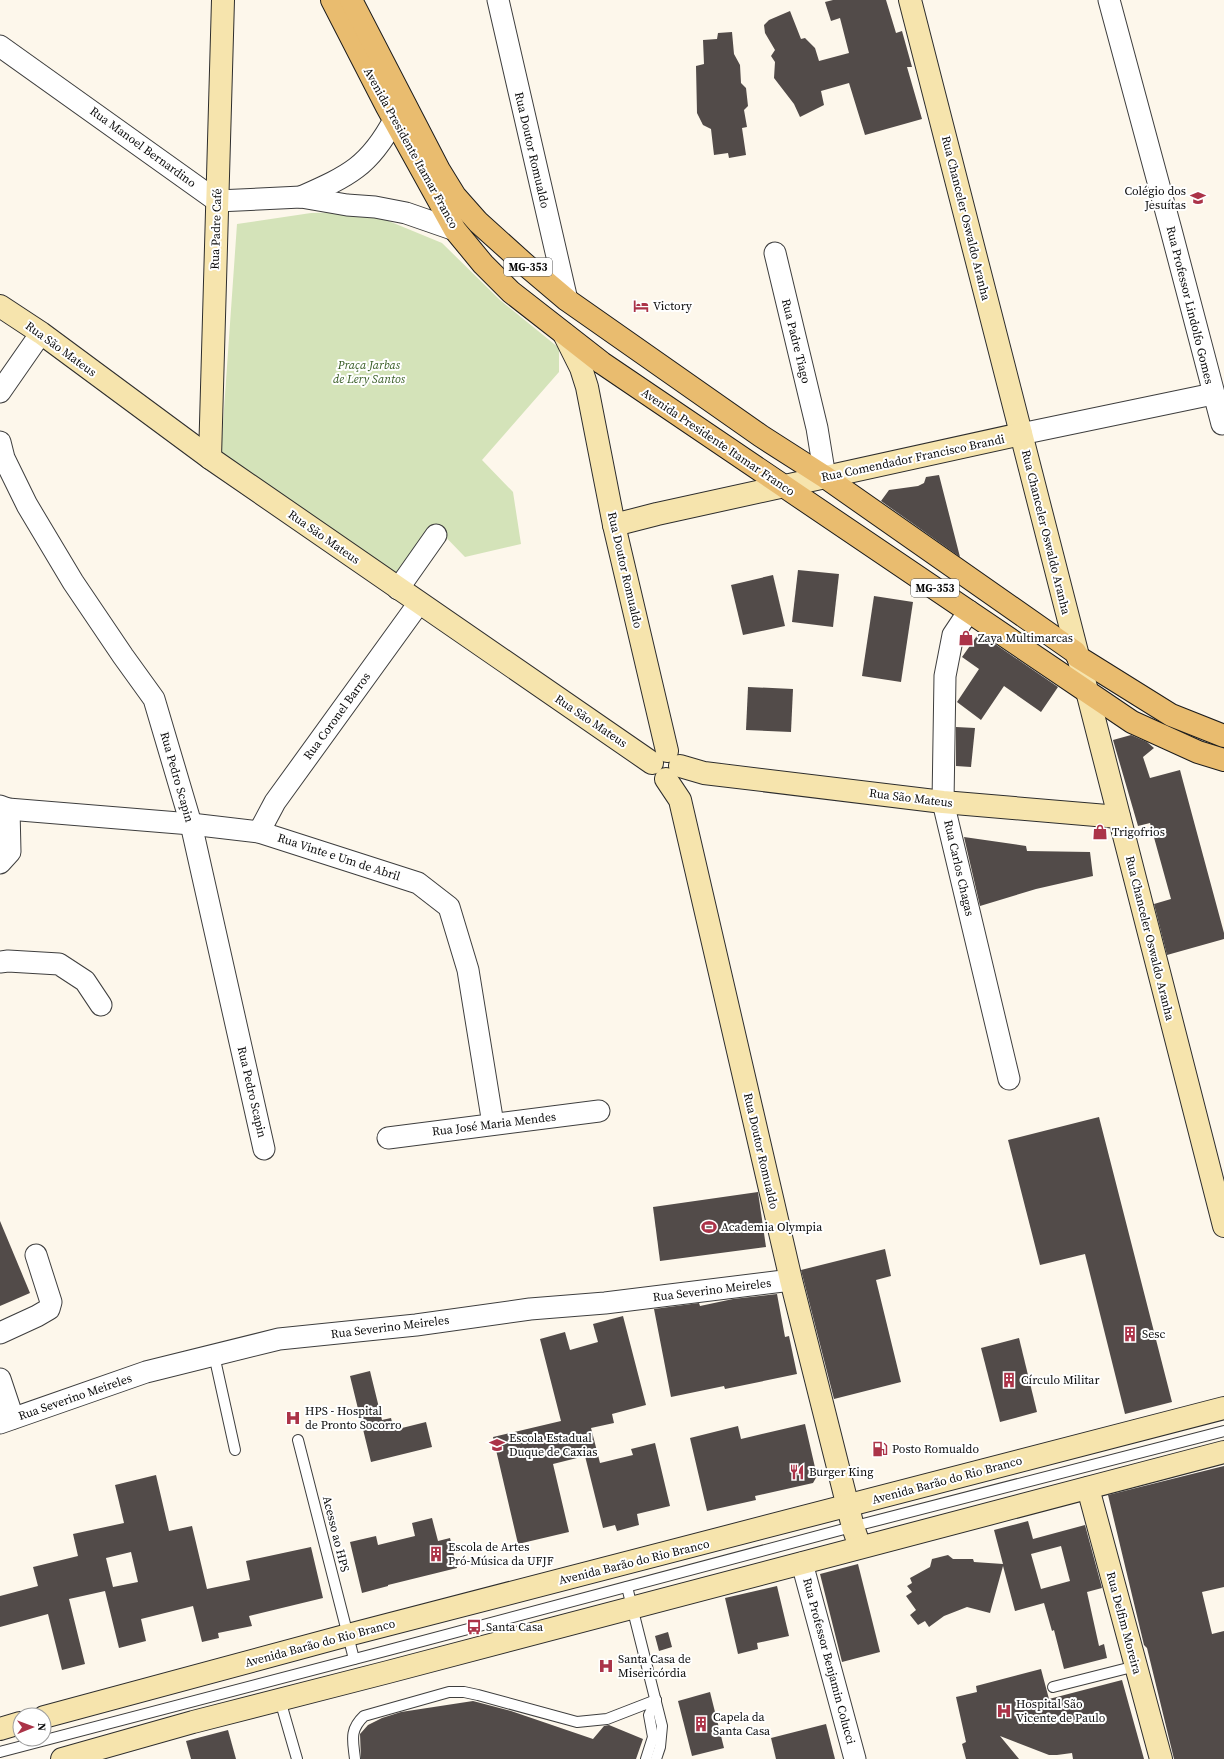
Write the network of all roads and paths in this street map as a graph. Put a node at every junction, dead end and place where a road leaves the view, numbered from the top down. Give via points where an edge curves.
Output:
1 (223, 0) edge
2 (332, 0) edge
3 (351, 0) edge
4 (498, 0) edge
5 (910, 0) edge
6 (1109, 0) edge
7 (0, 46) edge
8 (394, 120) junction
9 (301, 197) junction
10 (217, 201) junction
11 (455, 230) junction
12 (775, 253) dead end
13 (567, 300) junction
14 (0, 306) edge
15 (41, 333) junction
16 (564, 334) junction
17 (602, 363) junction
18 (587, 387) junction
19 (0, 392) edge
20 (1214, 394) junction
21 (1222, 424) dead end
22 (818, 428) junction
23 (1021, 434) junction
24 (0, 442) edge
25 (787, 454) junction
26 (210, 458) junction
27 (825, 477) junction
28 (783, 486) junction
29 (614, 525) junction
30 (436, 535) dead end
31 (398, 589) junction
32 (419, 603) junction
33 (969, 611) junction
34 (1078, 657) junction
35 (1087, 692) junction
36 (1224, 736) edge
37 (1224, 760) edge
38 (666, 765) junction
39 (704, 773) junction
40 (680, 800) junction
41 (943, 802) junction
42 (4, 807) edge
43 (1119, 817) junction
44 (191, 824) junction
45 (259, 832) junction
46 (0, 862) edge
47 (0, 962) edge
48 (101, 1005) dead end
49 (1009, 1079) dead end
50 (599, 1111) dead end
51 (493, 1124) junction
52 (388, 1138) dead end
53 (264, 1149) dead end
54 (1224, 1226) edge
55 (36, 1255) dead end
56 (791, 1280) junction
57 (0, 1333) edge
58 (214, 1355) junction
59 (0, 1379) edge
60 (1224, 1408) edge
61 (7, 1421) edge
62 (1224, 1431) edge
63 (298, 1440) dead end
64 (234, 1450) dead end
65 (1224, 1452) edge
66 (1086, 1478) junction
67 (850, 1517) junction
68 (860, 1547) junction
69 (802, 1563) junction
70 (627, 1587) junction
71 (632, 1608) junction
72 (348, 1635) junction
73 (354, 1659) junction
74 (1136, 1666) junction
75 (1053, 1687) dead end
76 (280, 1700) junction
77 (656, 1700) junction
78 (52, 1715) edge
79 (12, 1725) edge
80 (0, 1729) edge
81 (0, 1752) edge
82 (62, 1759) edge
83 (297, 1759) edge
84 (355, 1759) edge
85 (646, 1759) edge
86 (656, 1759) edge
87 (855, 1759) edge
88 (1161, 1759) edge

1 - 10 main road, Rua Padre Café
2 - 8 main road, Avenida Presidente Itamar Franco / MG-353
3 - 13 main road, Avenida Presidente Itamar Franco / MG-353 via 455,196 478,222
4 - 13 street, Rua Doutor Romualdo
5 - 23 main road, Rua Chanceler Oswaldo Aranha
6 - 20 street, Rua Professor Lindolfo Gomes
7 - 10 street, Rua Manoel Bernardino
8 - 9 street via 384,139 359,167 346,176
8 - 11 main road, Avenida Presidente Itamar Franco / MG-353
9 - 10 street
9 - 11 street via 406,213
10 - 26 main road, Rua Padre Café
11 - 16 main road, Avenida Presidente Itamar Franco / MG-353 via 483,264 511,292
12 - 22 street, Rua Padre Tiago
13 - 25 main road, Avenida Presidente Itamar Franco / MG-353
14 - 15 main road, Rua São Mateus
15 - 19 street
15 - 26 main road, Rua São Mateus
16 - 17 main road, Avenida Presidente Itamar Franco / MG-353
16 - 18 main road, Rua Doutor Romualdo via 581,368
17 - 18 street
17 - 28 main road, Avenida Presidente Itamar Franco / MG-353
18 - 29 main road, Rua Doutor Romualdo
20 - 21 street, Rua Professor Lindolfo Gomes
20 - 23 street, Rua Comendador Francisco Brandi
22 - 25 street via 811,444 804,451
22 - 27 street, Rua Padre Tiago
23 - 27 main road, Rua Comendador Francisco Brandi
23 - 34 main road, Rua Chanceler Oswaldo Aranha
24 - 44 street, Rua Pedro Scapin via 4,458 27,505 69,576 154,699
25 - 27 main road, Avenida Presidente Itamar Franco / MG-353
25 - 28 main road
26 - 31 main road, Rua São Mateus
27 - 28 main road, Rua Comendador Francisco Brandi
27 - 34 main road, Avenida Presidente Itamar Franco / MG-353 via 1075,652
28 - 29 main road, Rua Comendador Francisco Brandi
28 - 33 main road, Avenida Presidente Itamar Franco / MG-353
29 - 38 main road, Rua Doutor Romualdo
30 - 31 street
31 - 32 main road, Rua São Mateus
32 - 38 main road, Rua São Mateus
32 - 45 street, Rua Coronel Barros via 275,802
33 - 35 main road, Avenida Presidente Itamar Franco / MG-353
33 - 41 street, Rua Carlos Chagas via 953,635 945,676
34 - 35 main road, Rua Chanceler Oswaldo Aranha
34 - 36 main road, Avenida Presidente Itamar Franco / MG-353 via 1171,715
35 - 37 main road, Avenida Presidente Itamar Franco / MG-353 via 1132,722 1198,752
35 - 43 main road, Rua Chanceler Oswaldo Aranha
38 - 39 main road, Rua São Mateus
38 - 40 main road, Rua Doutor Romualdo
39 - 40 main road via 689,780
39 - 41 main road, Rua São Mateus
40 - 56 main road, Rua Doutor Romualdo
41 - 43 main road, Rua São Mateus
41 - 49 street, Rua Carlos Chagas
42 - 44 street, Rua Vinte e Um de Abril
42 - 46 street via 10,852
43 - 54 main road, Rua Chanceler Oswaldo Aranha
44 - 45 street, Rua Vinte e Um de Abril
44 - 53 street, Rua Pedro Scapin
45 - 51 street, Rua Vinte e Um de Abril via 418,882 449,907 468,970
47 - 48 street via 59,964 85,981
50 - 51 street, Rua José Maria Mendes
51 - 52 street, Rua José Maria Mendes
55 - 57 street via 51,1302 49,1309
56 - 58 street, Rua Severino Meireles via 279,1339
56 - 67 main road, Rua Doutor Romualdo
58 - 61 street, Rua Severino Meireles via 146,1372
58 - 64 lane
59 - 61 street
60 - 67 main road, Avenida Barão do Rio Branco
62 - 66 lane, Avenida Barão do Rio Branco
63 - 72 lane, Acesso ao HPS
65 - 66 main road, Avenida Barão do Rio Branco
66 - 67 lane, Avenida Barão do Rio Branco
66 - 68 main road, Avenida Barão do Rio Branco
66 - 74 main road, Rua Delfim Moreira
67 - 68 main road, Rua Doutor Romualdo
67 - 70 lane, Avenida Barão do Rio Branco
67 - 72 main road, Avenida Barão do Rio Branco
68 - 69 main road, Avenida Barão do Rio Branco
69 - 71 main road, Avenida Barão do Rio Branco
69 - 87 street, Rua Professor Benjamin Colucci
70 - 71 lane
70 - 73 lane, Avenida Barão do Rio Branco
71 - 76 main road, Avenida Barão do Rio Branco
71 - 77 lane
72 - 73 lane, Acesso ao HPS
72 - 78 main road, Avenida Barão do Rio Branco
73 - 81 lane, Avenida Barão do Rio Branco
74 - 75 lane
74 - 88 main road, Rua Delfim Moreira
76 - 82 main road, Avenida Barão do Rio Branco
76 - 83 lane
77 - 84 lane via 607,1719 576,1722 478,1695 449,1692 364,1716 357,1722 352,1736
77 - 85 lane via 649,1715 653,1737
77 - 86 lane via 662,1726
79 - 80 main road

